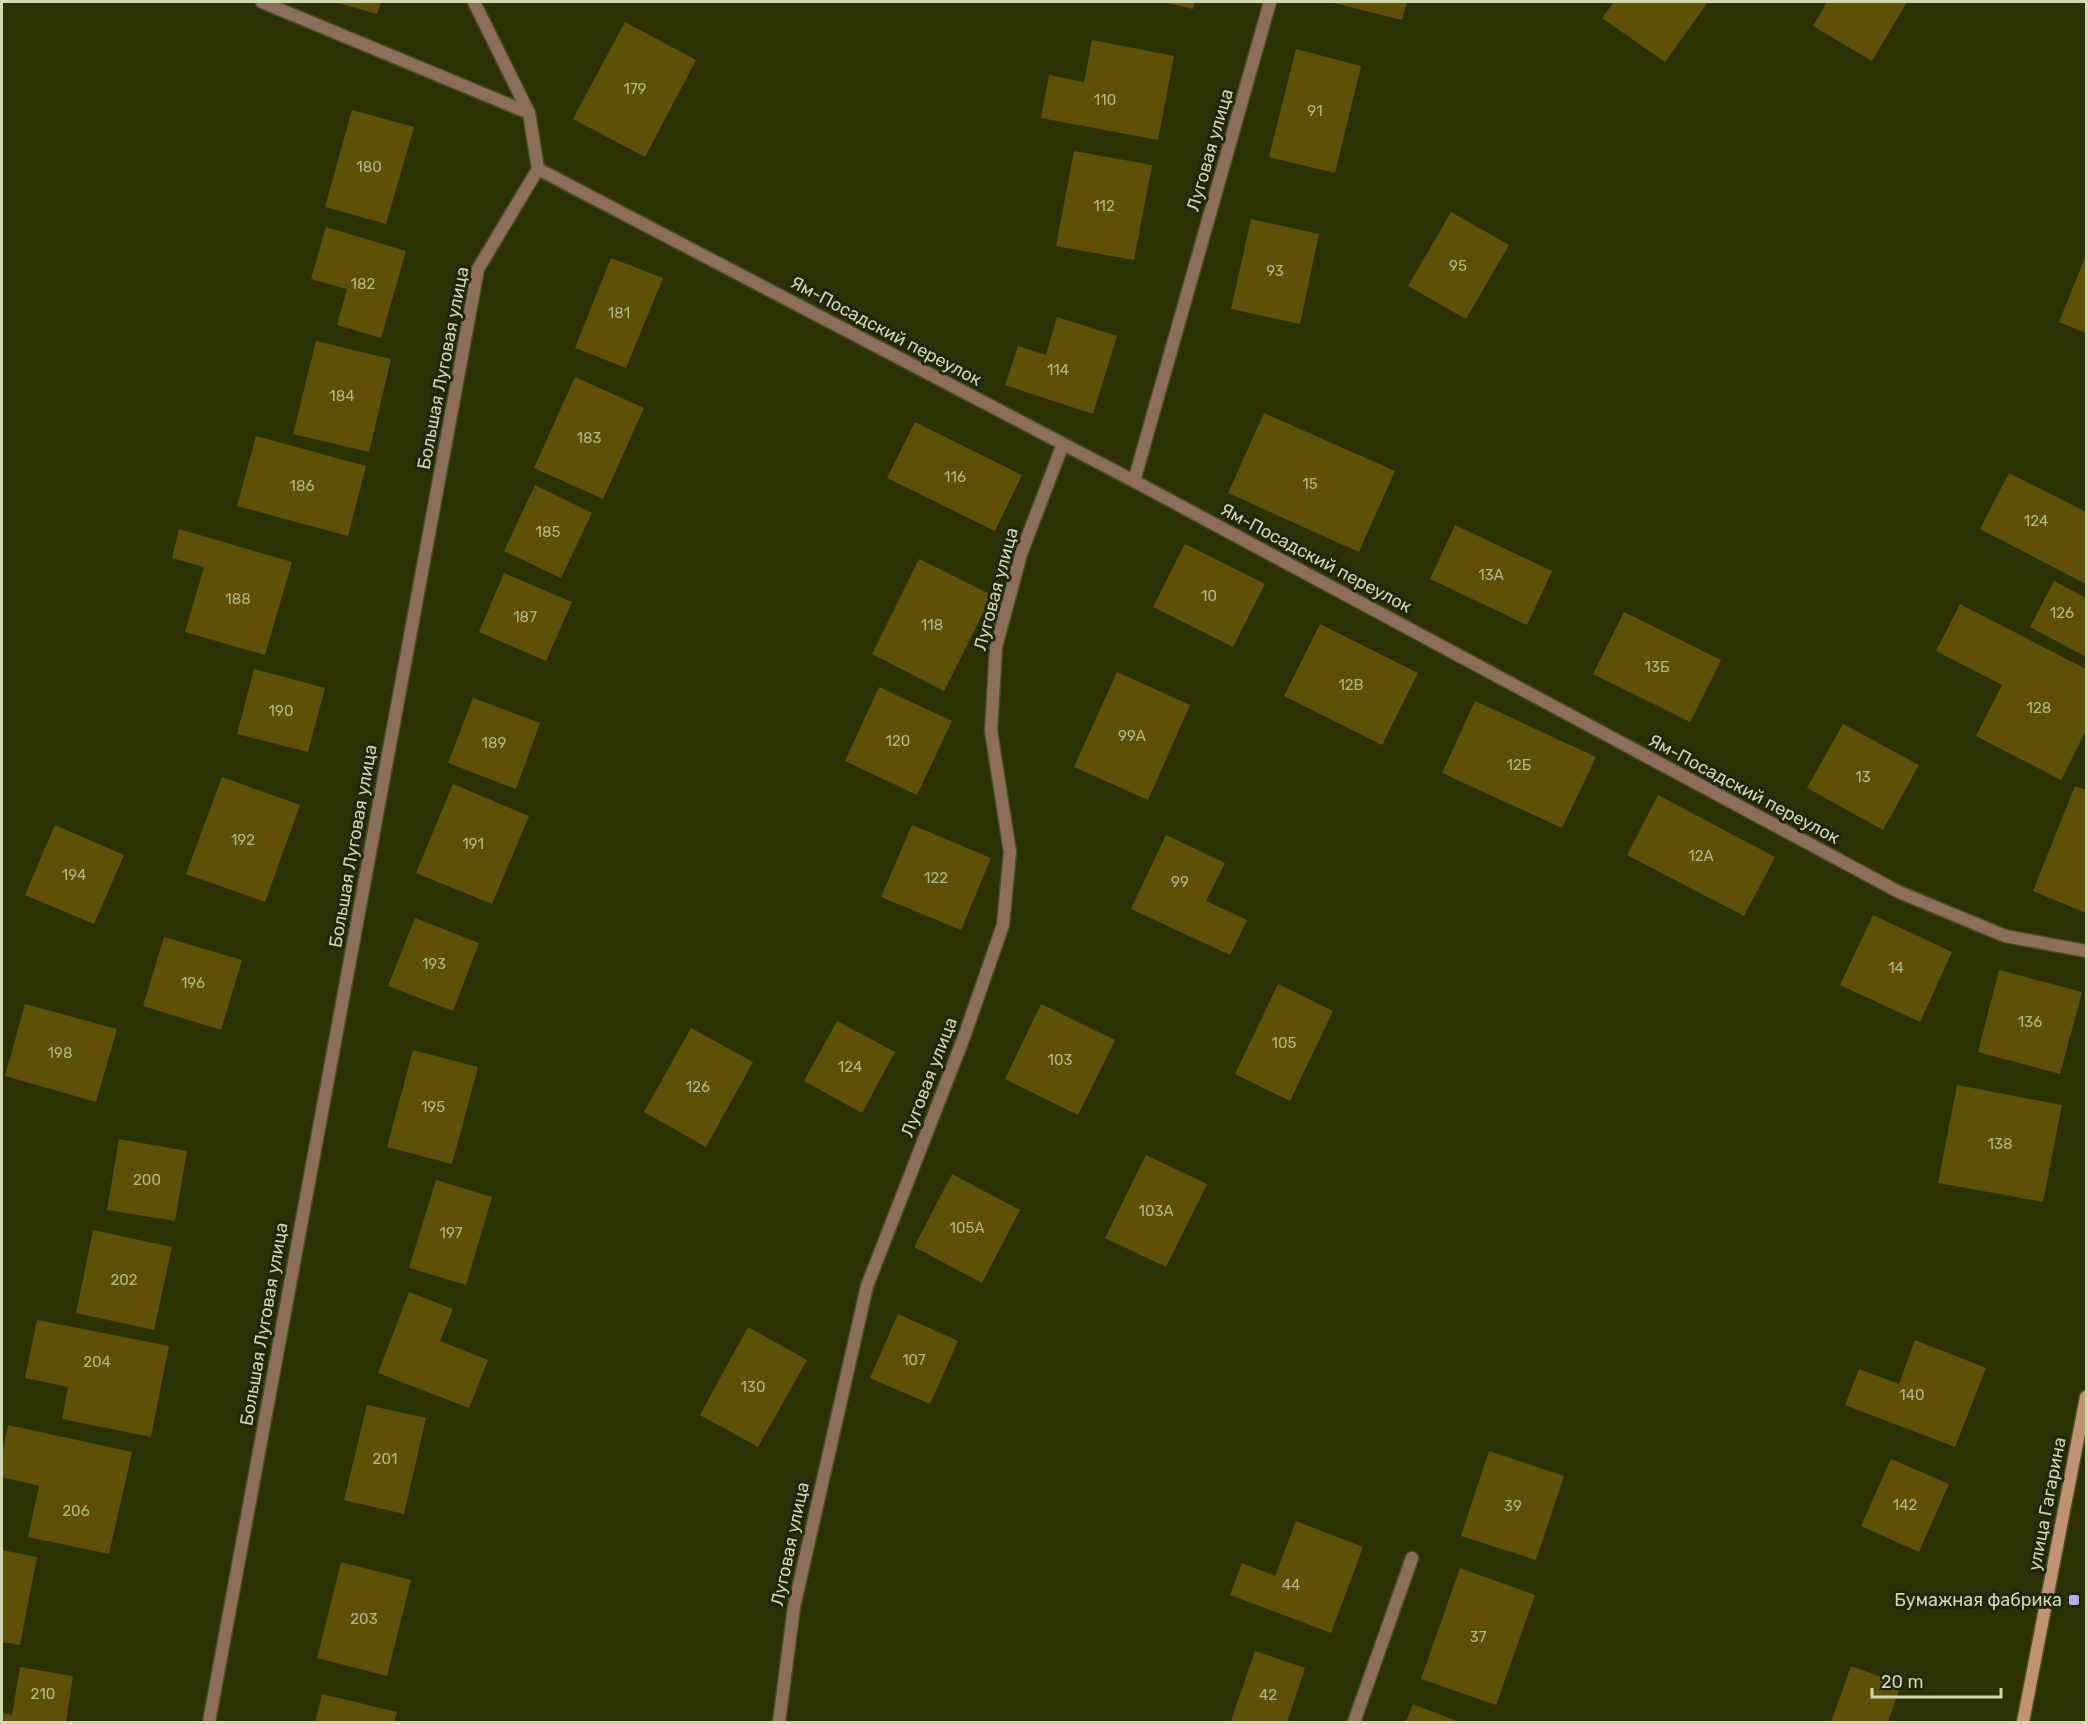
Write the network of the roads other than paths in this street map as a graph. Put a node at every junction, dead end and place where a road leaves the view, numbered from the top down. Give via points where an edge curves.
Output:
1 (262, 2) edge
2 (474, 2) edge
3 (1270, 2) edge
4 (529, 113) junction
5 (538, 169) junction
6 (1063, 444) junction
7 (1134, 481) junction
8 (2086, 951) edge
9 (2086, 1397) edge
10 (2082, 1436) edge
11 (1412, 1558) dead end
12 (209, 1722) edge
13 (779, 1722) edge
14 (1354, 1722) edge
15 (2023, 1722) edge

1 - 4 street
2 - 4 street
3 - 7 street, Луговая улица
4 - 5 street
5 - 6 street, Ям-Посадский переулок
5 - 12 street, Большая Луговая улица via 478,269
6 - 7 street, Ям-Посадский переулок
6 - 13 street, Луговая улица via 1021,554 996,647 991,731 1010,852 1002,925 964,1037 867,1286 794,1607
7 - 8 street, Ям-Посадский переулок via 1899,892 2005,936
9 - 10 main road, улица Гагарина
10 - 15 main road, улица Гагарина
11 - 14 street

